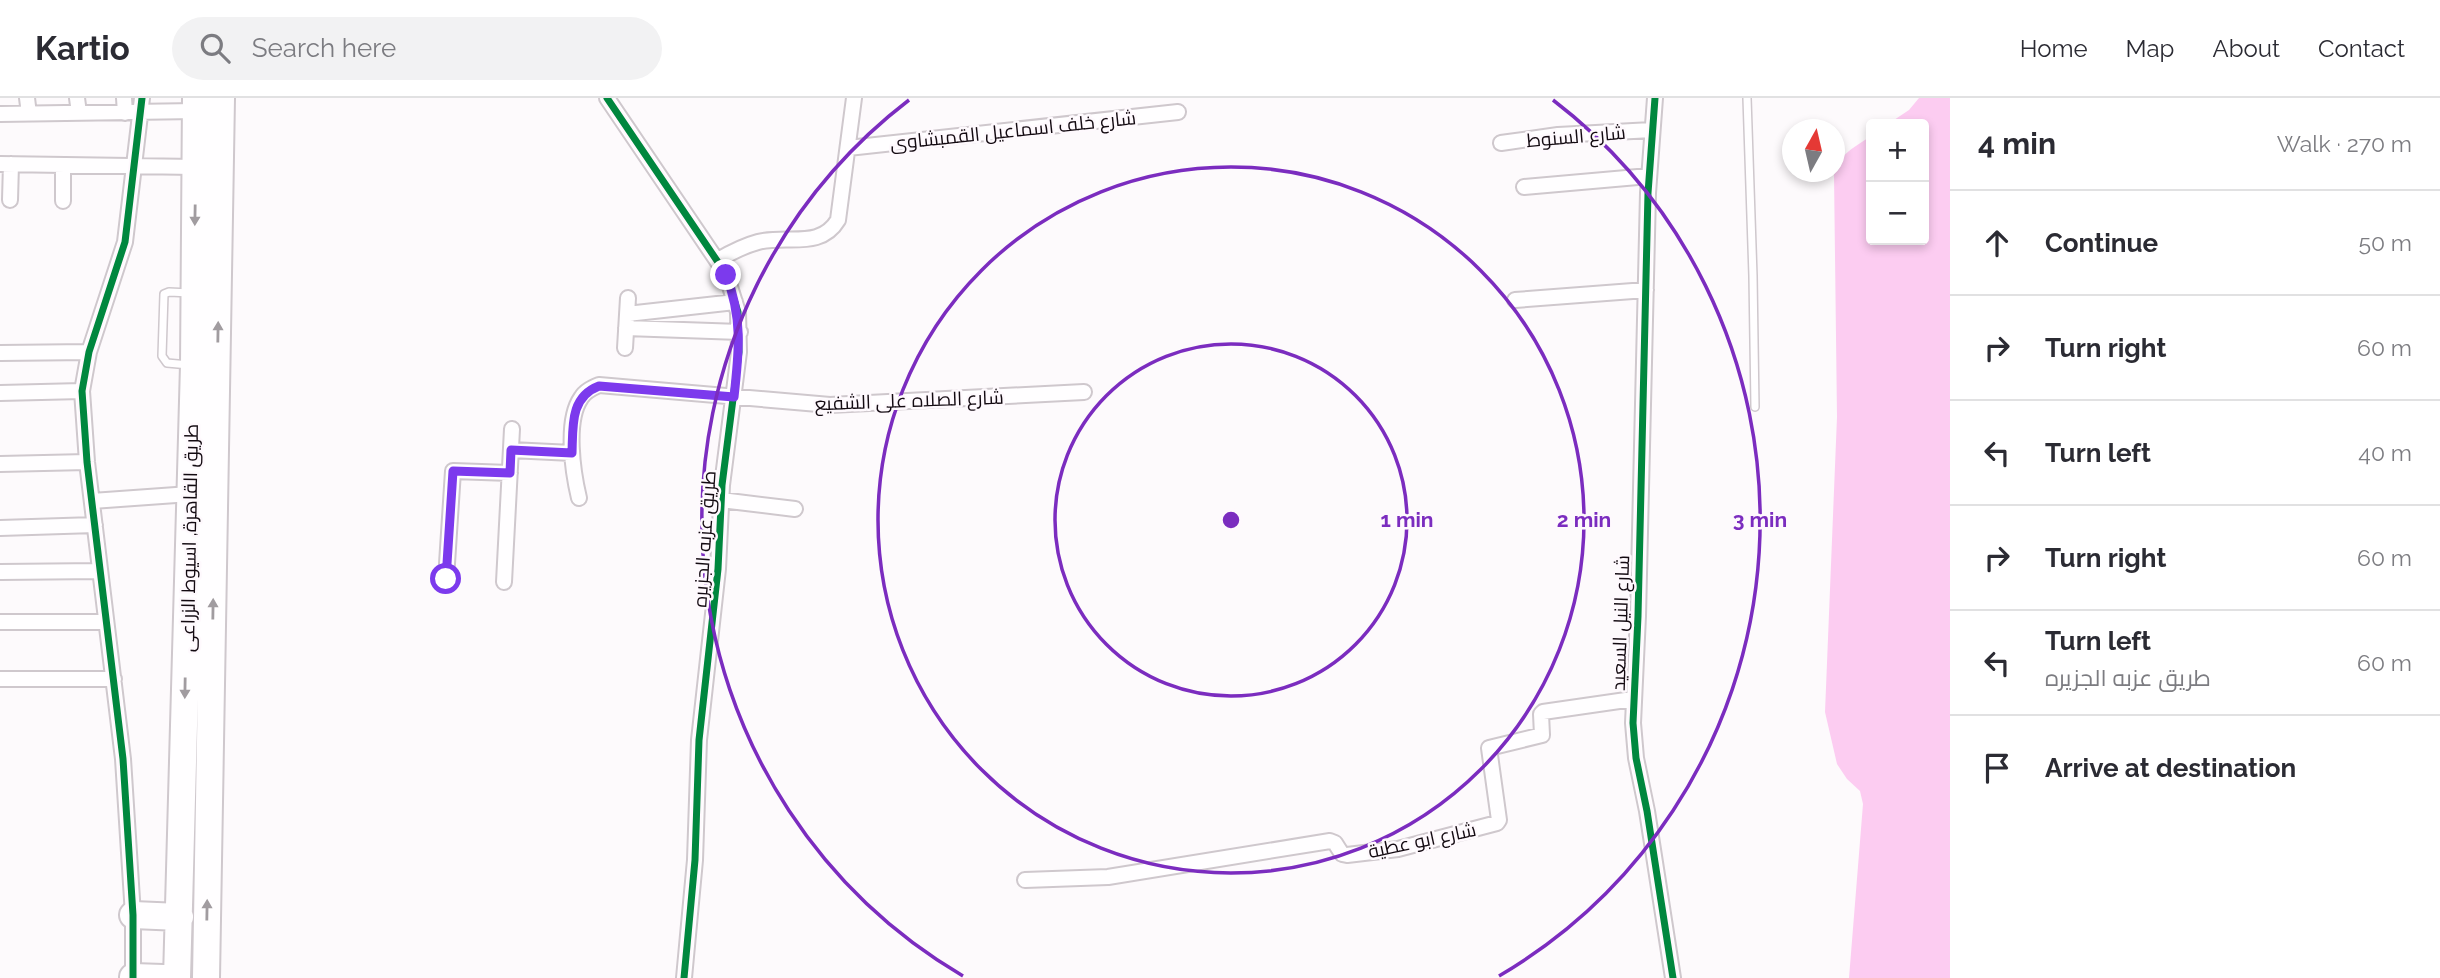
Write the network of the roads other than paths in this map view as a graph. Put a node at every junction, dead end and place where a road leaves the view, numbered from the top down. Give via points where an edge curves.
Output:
1 (27, 98) edge
2 (77, 98) edge
3 (221, 98) edge
4 (607, 98) edge
5 (854, 98) edge
6 (1655, 98) edge
7 (1747, 98) edge
8 (196, 104) edge
9 (125, 105) edge
10 (141, 105) edge
11 (1178, 112) dead end
12 (79, 113) junction
13 (0, 114) edge
14 (29, 114) junction
15 (1652, 130) junction
16 (1501, 143) dead end
17 (848, 148) junction
18 (6, 164) edge
19 (63, 165) junction
20 (135, 166) junction
21 (195, 167) junction
22 (1649, 176) junction
23 (1524, 187) dead end
24 (10, 200) dead end
25 (63, 201) dead end
26 (718, 260) junction
27 (1646, 290) junction
28 (207, 294) junction
29 (628, 298) dead end
30 (1515, 300) dead end
31 (735, 302) junction
32 (626, 321) junction
33 (740, 332) junction
34 (625, 348) dead end
35 (89, 352) junction
36 (0, 354) edge
37 (206, 366) junction
38 (82, 391) junction
39 (1084, 392) dead end
40 (0, 393) edge
41 (734, 397) junction
42 (1755, 407) dead end
43 (512, 429) dead end
44 (511, 450) junction
45 (572, 453) junction
46 (87, 462) junction
47 (0, 464) edge
48 (510, 473) junction
49 (190, 494) junction
50 (579, 498) dead end
51 (721, 500) junction
52 (95, 501) junction
53 (795, 509) dead end
54 (95, 525) junction
55 (0, 528) edge
56 (100, 571) junction
57 (0, 572) edge
58 (446, 579) dead end
59 (504, 582) dead end
60 (0, 622) edge
61 (106, 622) junction
62 (0, 678) edge
63 (114, 680) junction
64 (1633, 699) junction
65 (1025, 880) dead end
66 (133, 915) junction
67 (180, 917) junction
68 (133, 978) edge
69 (163, 978) edge
70 (177, 978) edge
71 (206, 978) edge
72 (684, 978) edge
73 (1673, 978) edge

1 - 14 street
2 - 12 street
3 - 28 highway, طريق القاهرة, اسيوط الزراعى
4 - 26 street, طريق عزبه الجزيره
5 - 17 street
6 - 15 street, شارع النيل السعيد
7 - 42 lane
8 - 10 street
8 - 21 highway, طريق القاهرة, اسيوط الزراعى
9 - 10 street
9 - 12 street
10 - 20 street
11 - 17 street, شارع خلف اسماعيل القمبشاوى
12 - 14 street
13 - 14 street
15 - 16 street, شارع السنوط
15 - 22 street, شارع النيل السعيد
17 - 26 street via 838,220 824,236 758,241
18 - 19 street
18 - 24 street
19 - 20 street
19 - 25 street
20 - 21 street
20 - 35 street via 122,257
21 -> 28 highway, طريق القاهرة, اسيوط الزراعى
22 - 23 street
22 - 27 street, شارع النيل السعيد
26 - 31 street, طريق عزبه الجزيره
27 - 30 street
27 - 64 street, شارع النيل السعيد
28 - 37 highway, طريق القاهرة, اسيوط الزراعى
29 - 32 street
31 - 32 street
31 - 33 street, طريق عزبه الجزيره
32 - 33 street
32 - 34 street
33 - 41 street, طريق عزبه الجزيره
35 - 36 street
35 - 38 street
37 - 49 highway, طريق القاهرة, اسيوط الزراعى
71 -> 37 highway, طريق القاهرة, اسيوط الزراعى
38 - 40 street
38 - 46 street
39 - 41 street, شارع الصلاه على الشفيع via 850,405
41 - 45 street, شارع الصلاه على الشفيع via 599,386 581,397
41 - 51 street, طريق عزبه الجزيره
43 - 44 street
44 - 45 street
44 - 48 street
45 - 50 street, شارع الصلاه على الشفيع
46 - 47 street
46 - 52 street
48 - 58 street via 453,471
48 - 59 street
49 - 52 street
49 -> 67 highway, طريق القاهرة, اسيوط الزراعى
51 - 53 street
51 - 72 street, طريق عزبه الجزيره
52 - 54 street
54 - 55 street
54 - 56 street
56 - 57 street
56 - 61 street
60 - 61 street
61 - 63 street
62 - 63 street
63 - 66 street
64 - 65 street, شارع ابو عطية via 1543,712 1542,735 1489,748 1497,823 1398,849 1347,855 1330,841 1108,877
64 - 73 street, شارع النيل السعيد via 1636,758
66 - 67 highway
66 - 68 street
67 - 70 highway, طريق القاهرة, اسيوط الزراعى
68 - 69 highway

